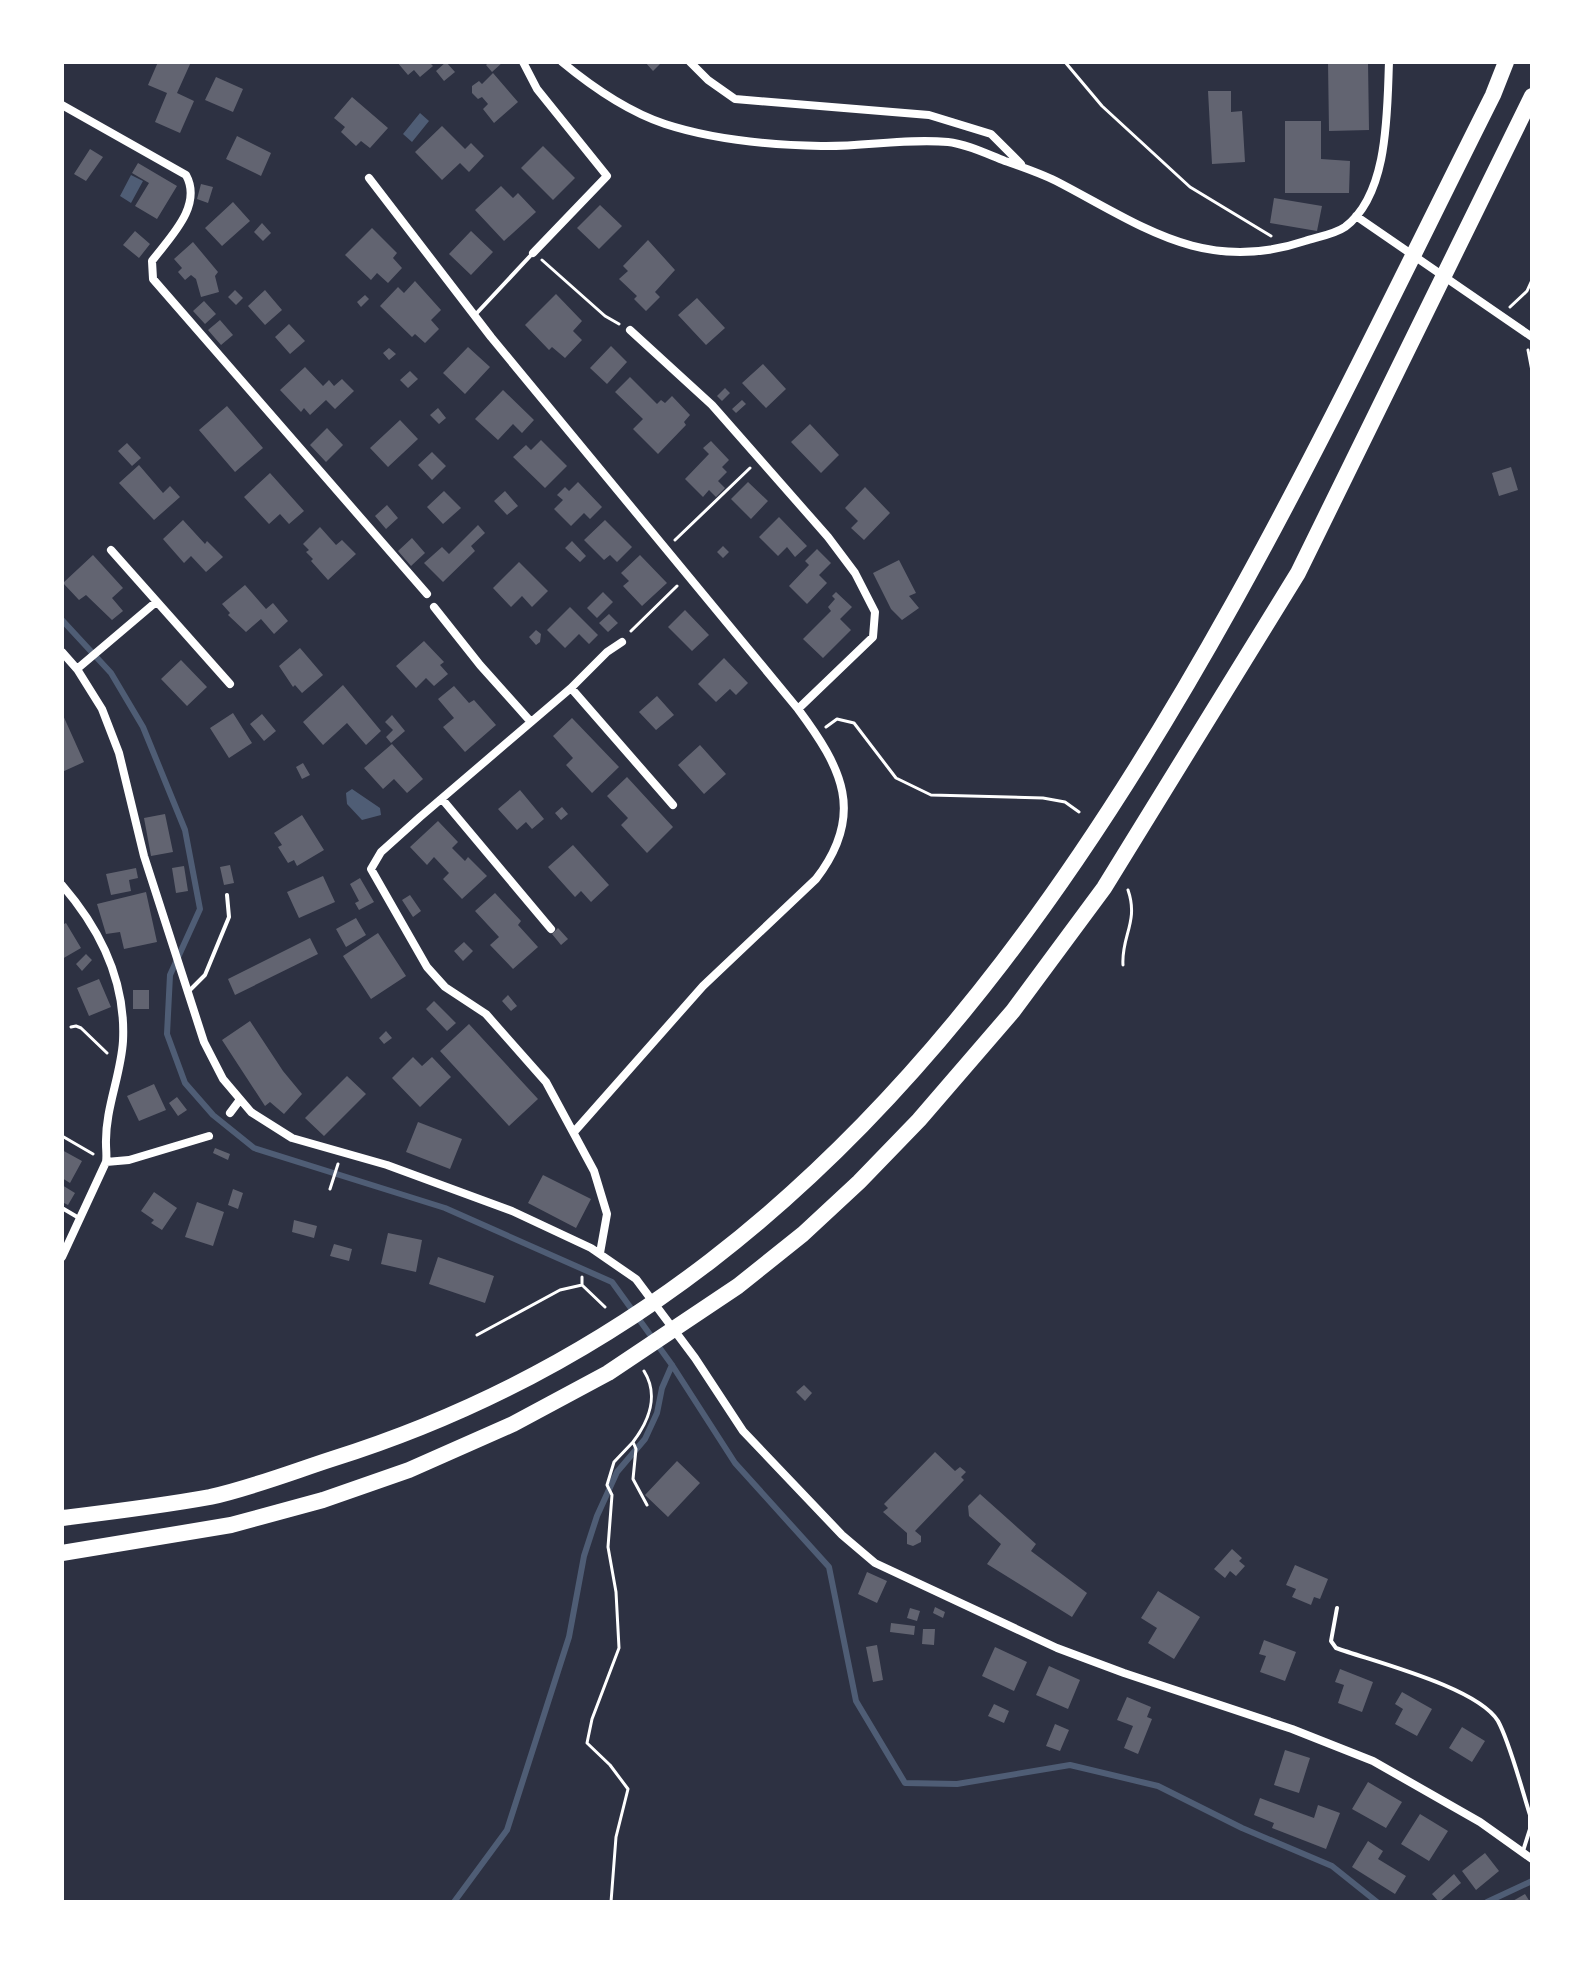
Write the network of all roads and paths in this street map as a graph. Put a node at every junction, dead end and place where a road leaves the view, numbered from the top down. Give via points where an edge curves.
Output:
1 (523, 62) edge
2 (562, 62) edge
3 (690, 62) edge
4 (1065, 62) edge
5 (1389, 62) edge
6 (1506, 62) edge
7 (1532, 96) edge
8 (62, 105) edge
9 (1024, 168) junction
10 (369, 178) dead end
11 (1356, 216) junction
12 (1289, 247) junction
13 (533, 253) junction
14 (1532, 280) edge
15 (1501, 314) junction
16 (475, 315) junction
17 (630, 330) joint
18 (1532, 337) edge
19 (758, 459) junction
20 (667, 548) junction
21 (111, 550) dead end
22 (689, 575) junction
23 (427, 594) dead end
24 (156, 602) junction
25 (434, 607) dead end
26 (628, 634) dead end
27 (622, 642) dead end
28 (62, 652) edge
29 (77, 669) junction
30 (230, 684) dead end
31 (571, 688) junction
32 (798, 709) junction
33 (531, 722) junction
34 (816, 734) junction
35 (442, 799) junction
36 (673, 805) dead end
37 (1079, 812) dead end
38 (62, 885) edge
39 (1128, 890) dead end
40 (227, 895) dead end
41 (551, 929) dead end
42 (1123, 965) dead end
43 (187, 993) junction
44 (71, 1027) dead end
45 (119, 1063) junction
46 (239, 1101) junction
47 (230, 1113) dead end
48 (574, 1132) junction
49 (62, 1136) edge
50 (209, 1136) dead end
51 (106, 1162) junction
52 (336, 1170) dead end
53 (330, 1189) dead end
54 (62, 1208) edge
55 (79, 1218) junction
56 (600, 1253) junction
57 (62, 1257) edge
58 (582, 1277) dead end
59 (582, 1285) junction
60 (611, 1317) dead end
61 (477, 1335) dead end
62 (641, 1366) dead end
63 (633, 1442) junction
64 (647, 1505) dead end
65 (62, 1518) edge
66 (62, 1553) edge
67 (1337, 1608) dead end
68 (1523, 1851) junction
69 (1532, 1859) edge
70 (611, 1902) edge

1 - 13 street via 537,89 607,176
2 - 9 street via 614,99 664,124 821,146 950,142
3 - 9 street via 735,99 929,115 991,134
4 - 12 path via 1102,106 1190,187
5 - 11 street via 1386,136
6 - 65 highway via 1265,549 1135,774 984,988 838,1152 651,1306 591,1345 493,1396 393,1440 215,1496
7 - 66 highway via 1298,573 1104,888 1013,1011 859,1182 738,1286 608,1373 513,1424 409,1470 323,1500 231,1525
8 - 23 street via 186,175 192,185 185,217 152,261 153,279
9 - 12 street via 1141,228 1187,245 1238,252
10 - 16 street
11 - 12 street via 1343,229
11 - 15 street
13 - 16 lane
13 - 17 path via 605,316
14 - 15 path
15 - 18 street
16 - 20 street
17 - 19 street via 712,405
19 - 20 path
19 - 32 street via 837,549 875,612 873,637
20 - 22 street
21 - 24 street
22 - 26 path
22 - 32 street
24 - 29 street
24 - 30 street
25 - 33 street
27 - 31 street
28 - 29 street
29 - 43 street via 102,709 119,753 144,856
31 - 33 street
31 - 36 street
32 - 34 street
33 - 35 street
34 - 37 path via 837,719 854,723 896,778 931,795 1043,798 1065,802
34 - 48 street via 845,802 843,832 832,858 703,986
35 - 41 street
35 - 48 street via 381,852 371,869 427,967 506,1036 546,1082
38 - 45 street via 86,913 116,977 123,1041
39 - 42 path via 1134,906
40 - 43 lane via 229,917 205,975
43 - 46 street via 213,1063
44 - 45 path via 81,1028
45 - 51 street
46 - 47 street
46 - 56 street via 292,1138 473,1196
48 - 56 street via 607,1214
49 - 51 path
50 - 51 street
51 - 55 street
52 - 53 path
54 - 55 lane
55 - 57 street
56 - 68 street via 636,1279 743,1431 875,1563 1057,1648 1373,1761
58 - 59 path
59 - 60 path
59 - 61 path via 560,1290
62 - 63 path via 652,1395 650,1413
63 - 64 path via 633,1479
63 - 70 path via 614,1462 607,1485 612,1495 608,1547 619,1648 587,1743 628,1789 616,1837
67 - 68 lane via 1331,1641 1336,1648 1476,1700 1494,1716 1530,1815
68 - 69 street

